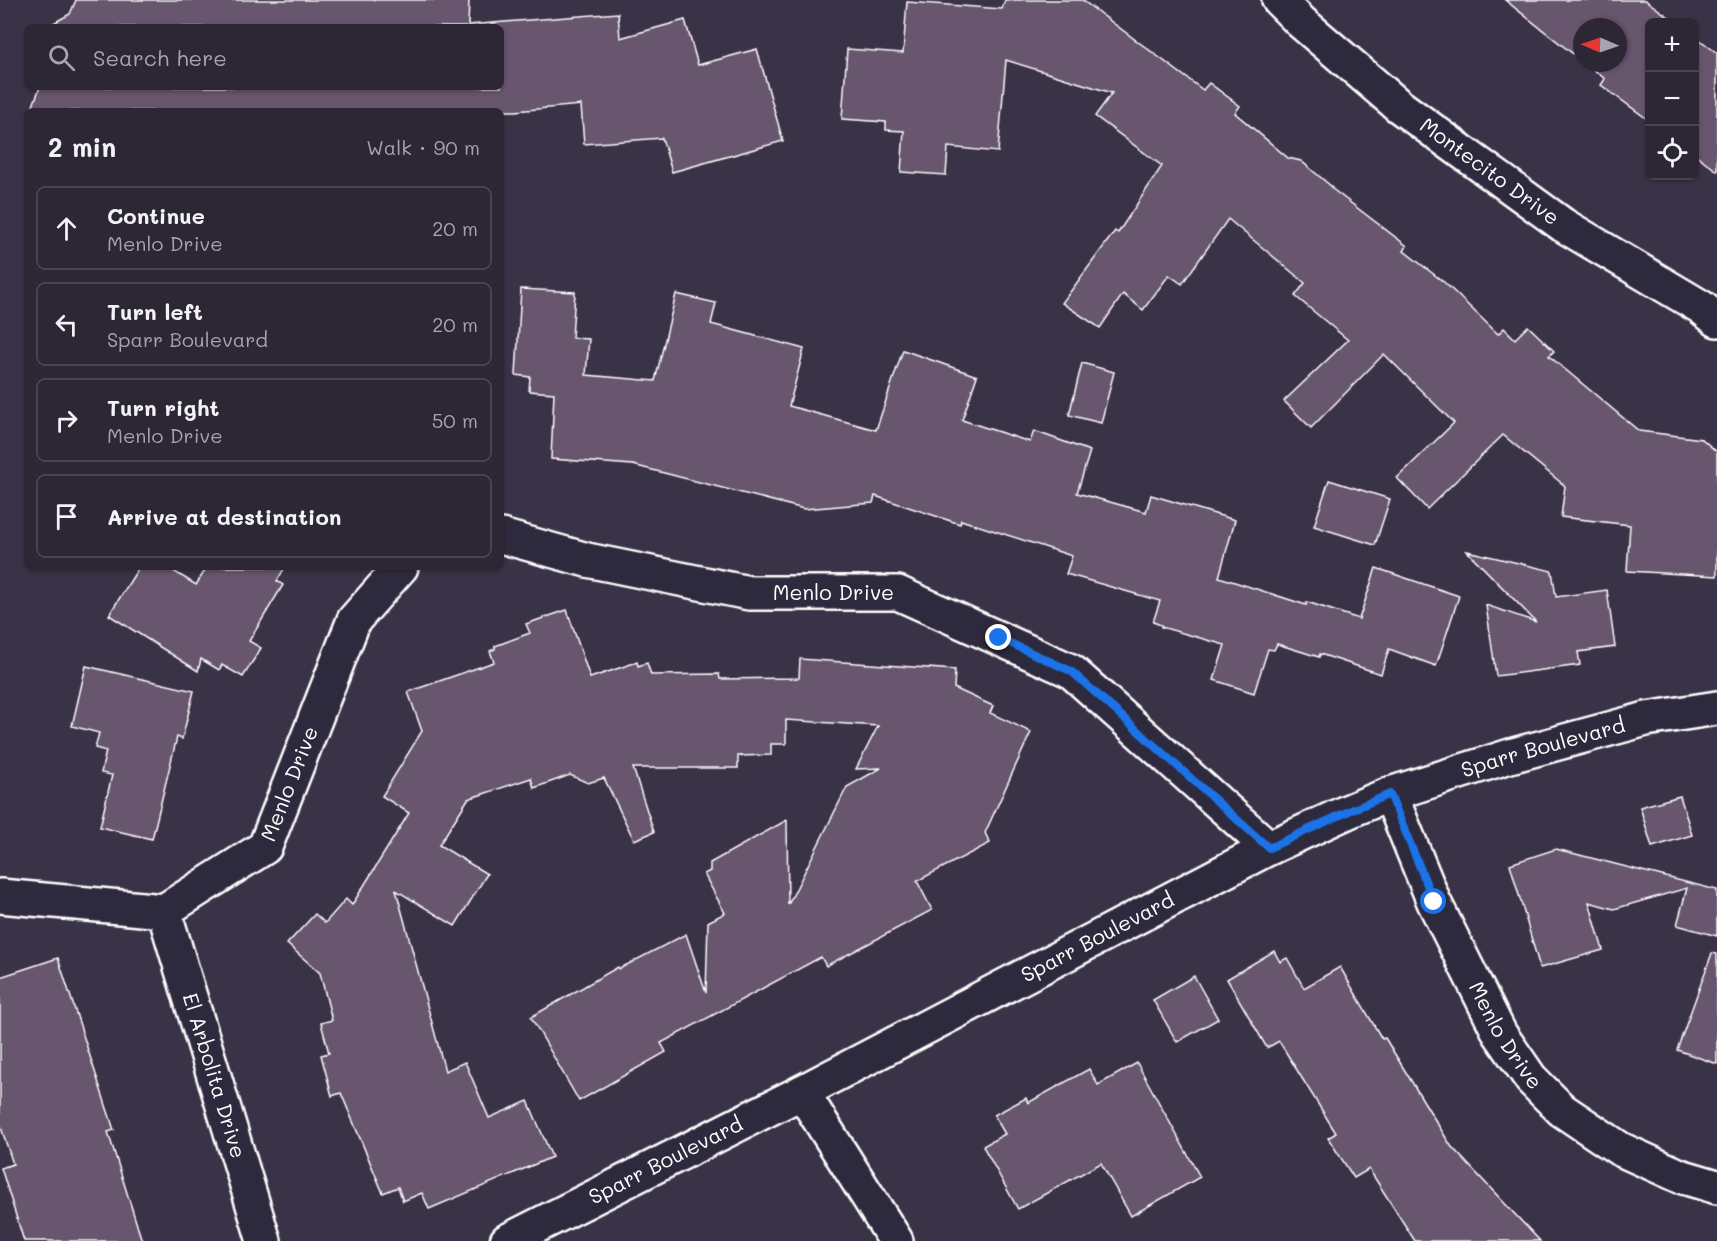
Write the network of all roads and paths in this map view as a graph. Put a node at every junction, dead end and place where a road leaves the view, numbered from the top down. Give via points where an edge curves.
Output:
1 (1279, 0) edge
2 (1717, 320) edge
3 (504, 537) edge
4 (398, 570) edge
5 (1717, 708) edge
6 (1390, 794) junction
7 (1269, 848) junction
8 (0, 896) edge
9 (164, 911) junction
10 (802, 1092) junction
11 (1717, 1187) edge
12 (264, 1241) edge
13 (507, 1241) edge
14 (896, 1241) edge

1 - 2 street, Montecito Drive via 1409,113 1563,225
3 - 7 street, Menlo Drive via 587,560 749,593 898,593 1071,671
4 - 9 street, Menlo Drive via 354,620 265,847
5 - 6 street, Sparr Boulevard via 1646,719
6 - 7 street, Sparr Boulevard
6 - 11 street, Menlo Drive via 1434,902 1500,1034 1531,1079 1562,1110 1620,1149 1680,1176
7 - 10 street, Sparr Boulevard
8 - 9 street
9 - 12 street, El Arbolita Drive
10 - 13 street, Sparr Boulevard
10 - 14 street

